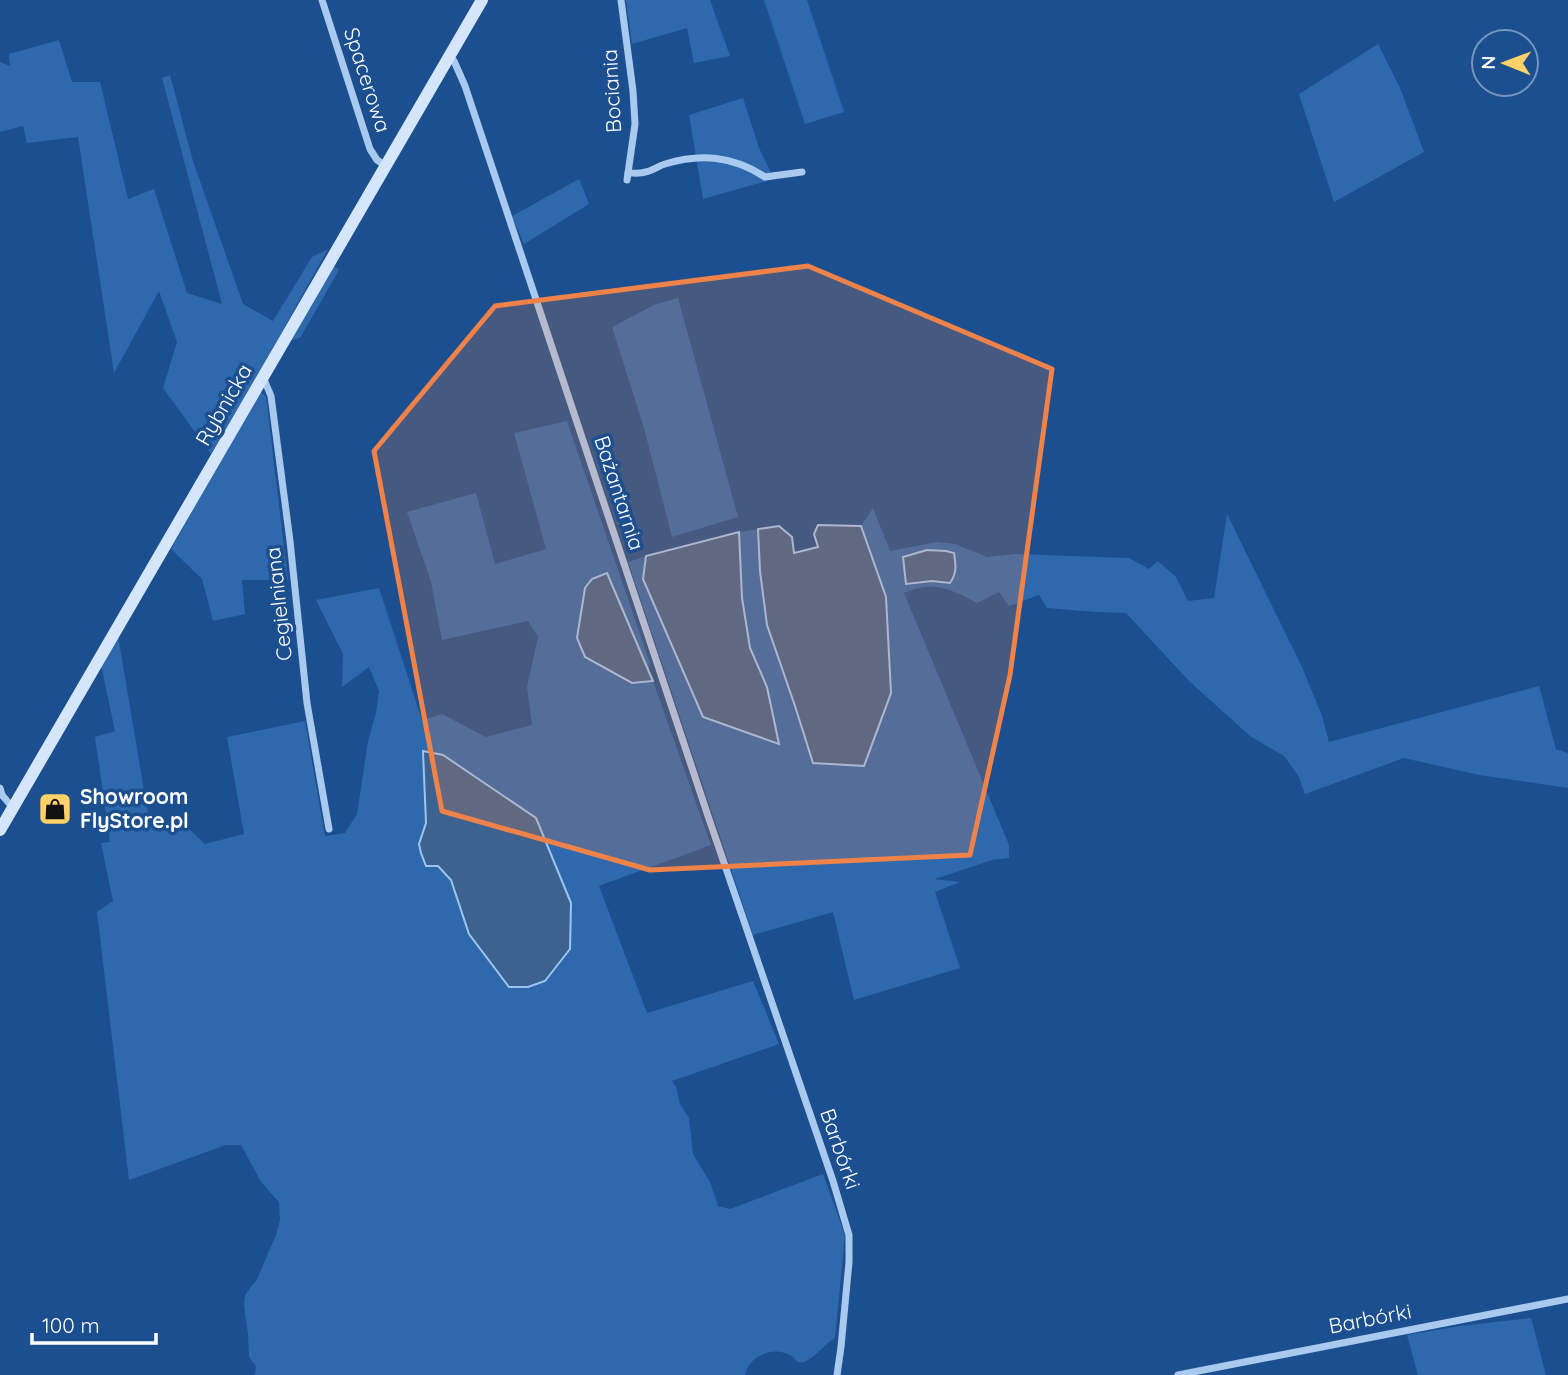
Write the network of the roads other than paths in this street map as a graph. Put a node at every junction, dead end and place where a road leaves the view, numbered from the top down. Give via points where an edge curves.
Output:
1 (322, 0) edge
2 (482, 0) edge
3 (621, 0) edge
4 (449, 57) junction
5 (386, 166) junction
6 (802, 172) dead end
7 (263, 376) junction
8 (0, 788) edge
9 (13, 808) junction
10 (329, 829) dead end
11 (0, 830) edge
12 (752, 942) joint
13 (1568, 1299) edge
14 (836, 1375) edge
15 (1178, 1375) edge

1 - 5 street, Spacerowa via 370,149
2 - 4 main road, Rybnicka
3 - 6 street, Bociania via 635,124 628,177 664,164 710,158 730,160 765,177
4 - 5 main road, Rybnicka
4 - 12 street, Bażantarnia via 465,86
5 - 7 main road, Rybnicka
7 - 9 main road, Rybnicka
7 - 10 street, Cegielniana via 271,396 306,702
8 - 9 street
9 - 11 main road, Rybnicka
12 - 14 street, Barbórki via 849,1235
13 - 15 street, Barbórki

